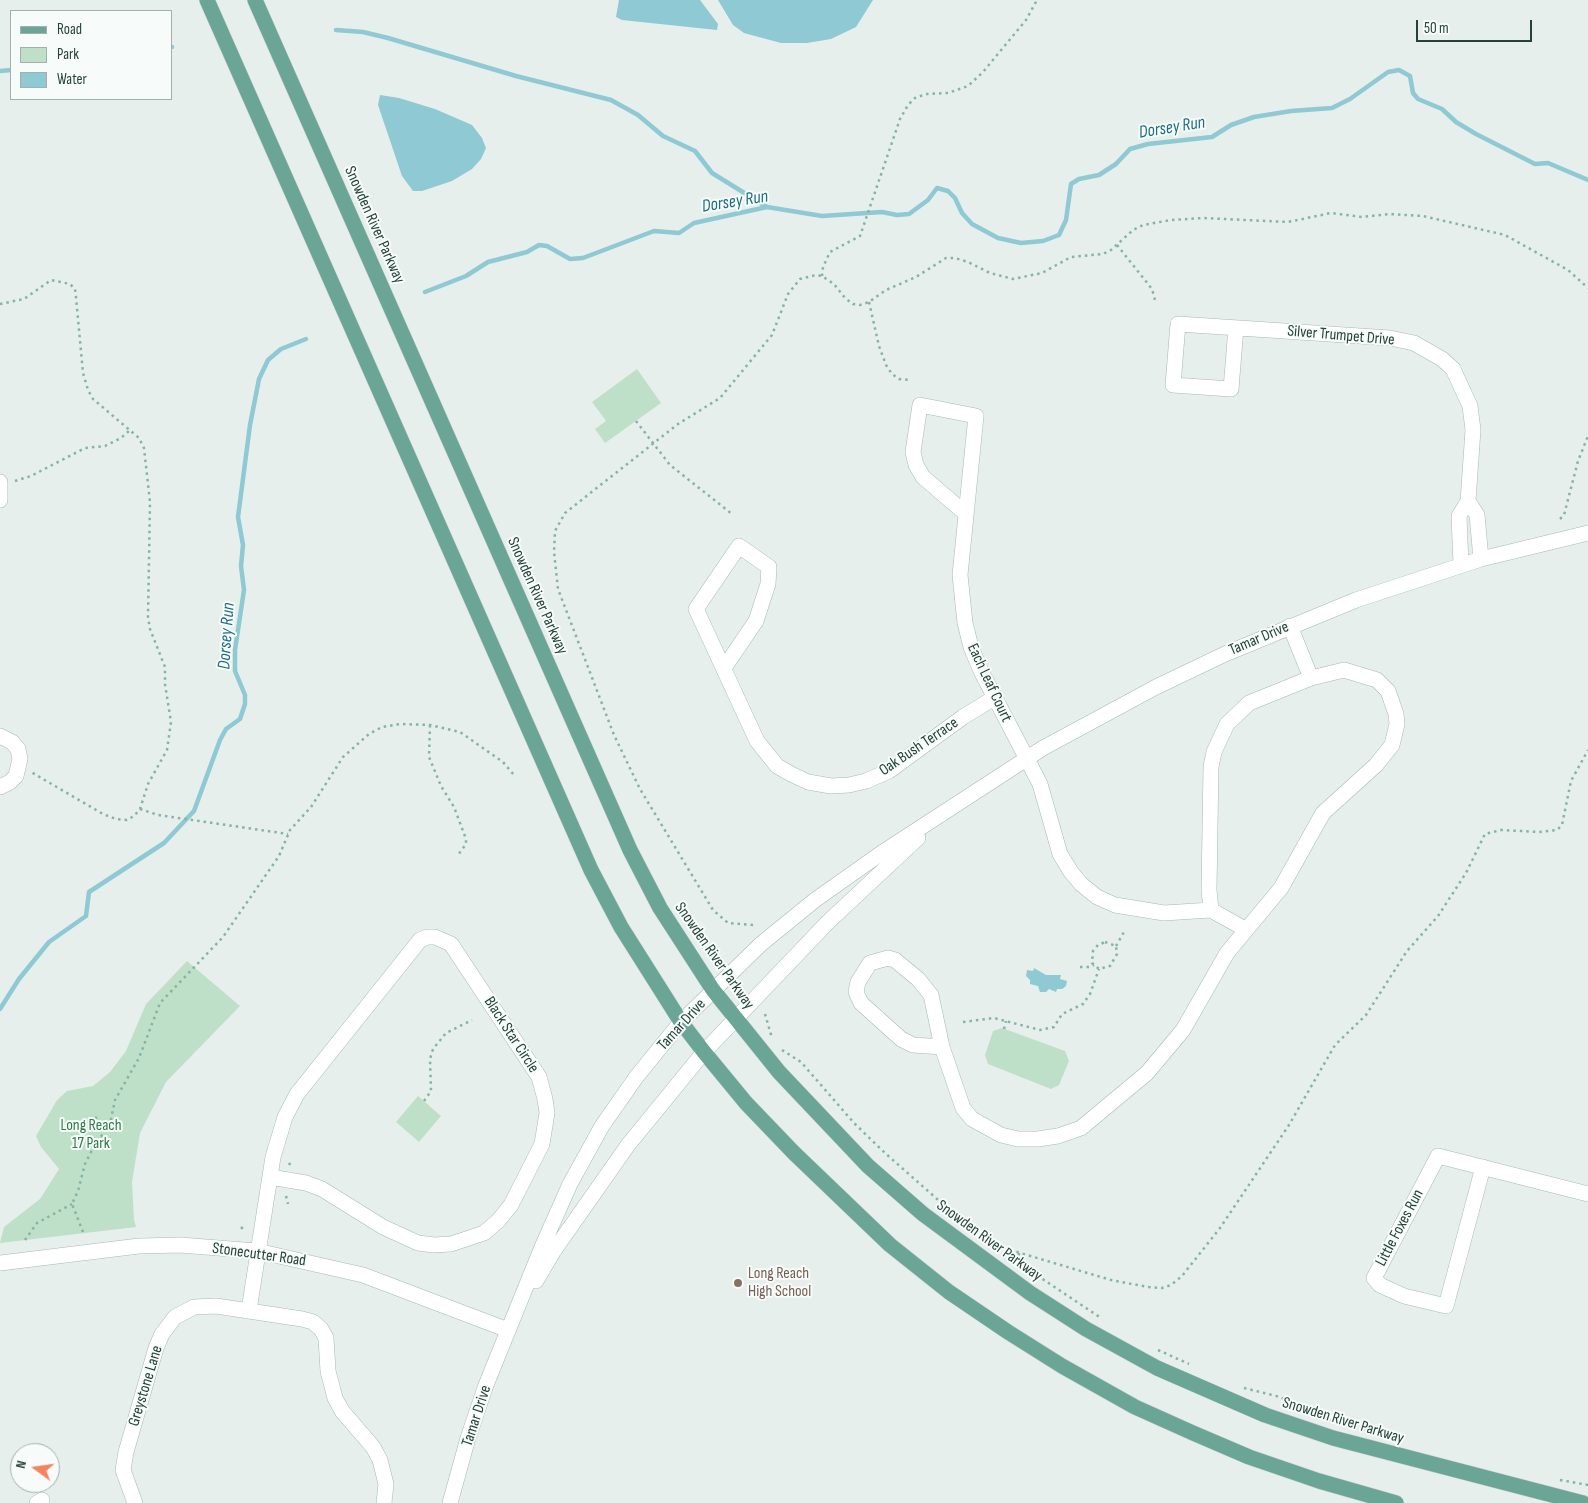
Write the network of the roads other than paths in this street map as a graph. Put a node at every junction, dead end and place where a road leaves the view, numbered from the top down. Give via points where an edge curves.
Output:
1 (207, 0) edge
2 (256, 0) edge
3 (1236, 328) junction
4 (1, 483) edge
5 (0, 500) edge
6 (1468, 501) junction
7 (965, 513) junction
8 (1588, 533) edge
9 (1482, 559) junction
10 (1461, 565) junction
11 (1290, 626) junction
12 (724, 668) junction
13 (1310, 678) junction
14 (994, 698) junction
15 (0, 736) edge
16 (1027, 759) junction
17 (0, 787) edge
18 (956, 804) junction
19 (1211, 910) junction
20 (1245, 929) junction
21 (713, 990) junction
22 (735, 1018) junction
23 (681, 1022) junction
24 (942, 1047) junction
25 (704, 1052) junction
26 (1483, 1167) junction
27 (270, 1177) junction
28 (1588, 1194) edge
29 (258, 1251) junction
30 (0, 1263) edge
31 (249, 1310) junction
32 (508, 1330) junction
33 (135, 1503) edge
34 (384, 1503) edge
35 (450, 1503) edge
36 (1396, 1503) edge
37 (1583, 1503) edge

1 - 23 main road via 591,870 621,927
2 - 21 main road, Snowden River Parkway via 630,850 660,908
3 - 3 street, Silver Trumpet Drive via 1178,324 1173,384 1231,389
3 - 6 street, Silver Trumpet Drive via 1390,338 1414,343 1442,359 1453,369 1470,406 1473,430
4 - 5 street
6 - 9 street, Silver Trumpet Drive via 1477,516
6 - 10 street, Silver Trumpet Drive via 1460,516
7 - 7 street, Each Leaf Court via 976,416 920,405 913,452 916,465 923,477
7 - 14 street, Each Leaf Court via 960,575 965,623 971,647
8 - 9 street, Tamar Drive
9 - 10 street, Tamar Drive
10 - 11 street, Tamar Drive
11 - 13 street
11 - 16 street, Tamar Drive via 1156,687
12 - 12 street, Oak Bush Terrace via 696,609 739,546 769,567 768,584 756,620
12 - 14 street, Oak Bush Terrace via 765,754 791,774 808,782 831,786 849,786 889,771
13 - 19 street via 1250,703 1227,724 1220,737 1211,767
13 - 20 street via 1344,670 1377,680 1392,699 1397,724 1395,734 1392,745 1376,766 1322,813 1281,888
14 - 16 street, Each Leaf Court
15 - 17 street via 12,742 20,759 19,769 10,782
16 - 18 street, Tamar Drive
16 - 19 street, Each Leaf Court via 1040,784 1060,854 1082,884 1097,897 1137,910 1164,913
18 - 21 street, Tamar Drive via 815,900 761,944
18 - 22 street, Tamar Drive via 888,863
19 - 20 street
20 - 24 street via 1167,1052 1147,1073 1080,1128 1058,1136 1032,1139 1001,1135 984,1127 963,1108
21 - 22 main road, Snowden River Parkway
21 - 23 street, Tamar Drive
22 - 25 street, Tamar Drive
22 - 37 main road, Snowden River Parkway via 805,1100 900,1196 974,1254 1086,1329 1157,1368 1265,1415 1404,1458
23 - 25 main road
23 - 32 street, Tamar Drive via 602,1126 566,1193
24 - 24 street via 931,995 918,979 895,960 888,958 870,963 858,982 856,992 861,1003 901,1039 913,1044
25 - 32 street, Tamar Drive via 597,1188 553,1252
25 - 36 main road via 753,1110 890,1245 949,1292 1008,1332 1062,1366 1192,1433 1258,1460
26 - 26 street, Little Foxes Run via 1438,1156 1374,1278 1380,1285 1404,1296 1446,1306
26 - 28 street, Little Foxes Run
27 - 27 street, Black Star Circle via 277,1137 297,1094 420,940 435,937 451,944 539,1076 545,1099 547,1113 542,1144 511,1205 484,1233 434,1246 418,1243 383,1227 322,1189
27 - 29 street, Black Star Circle
29 - 30 street, Stonecutter Road via 139,1246
29 - 31 street
29 - 32 street, Stonecutter Road via 363,1275
31 - 33 street, Greystone Lane via 194,1307 175,1317 162,1334 123,1470
31 - 34 street, Greystone Lane via 313,1322 321,1330 326,1338 328,1371 335,1398 380,1460 386,1484
32 - 35 street, Tamar Drive via 468,1438

